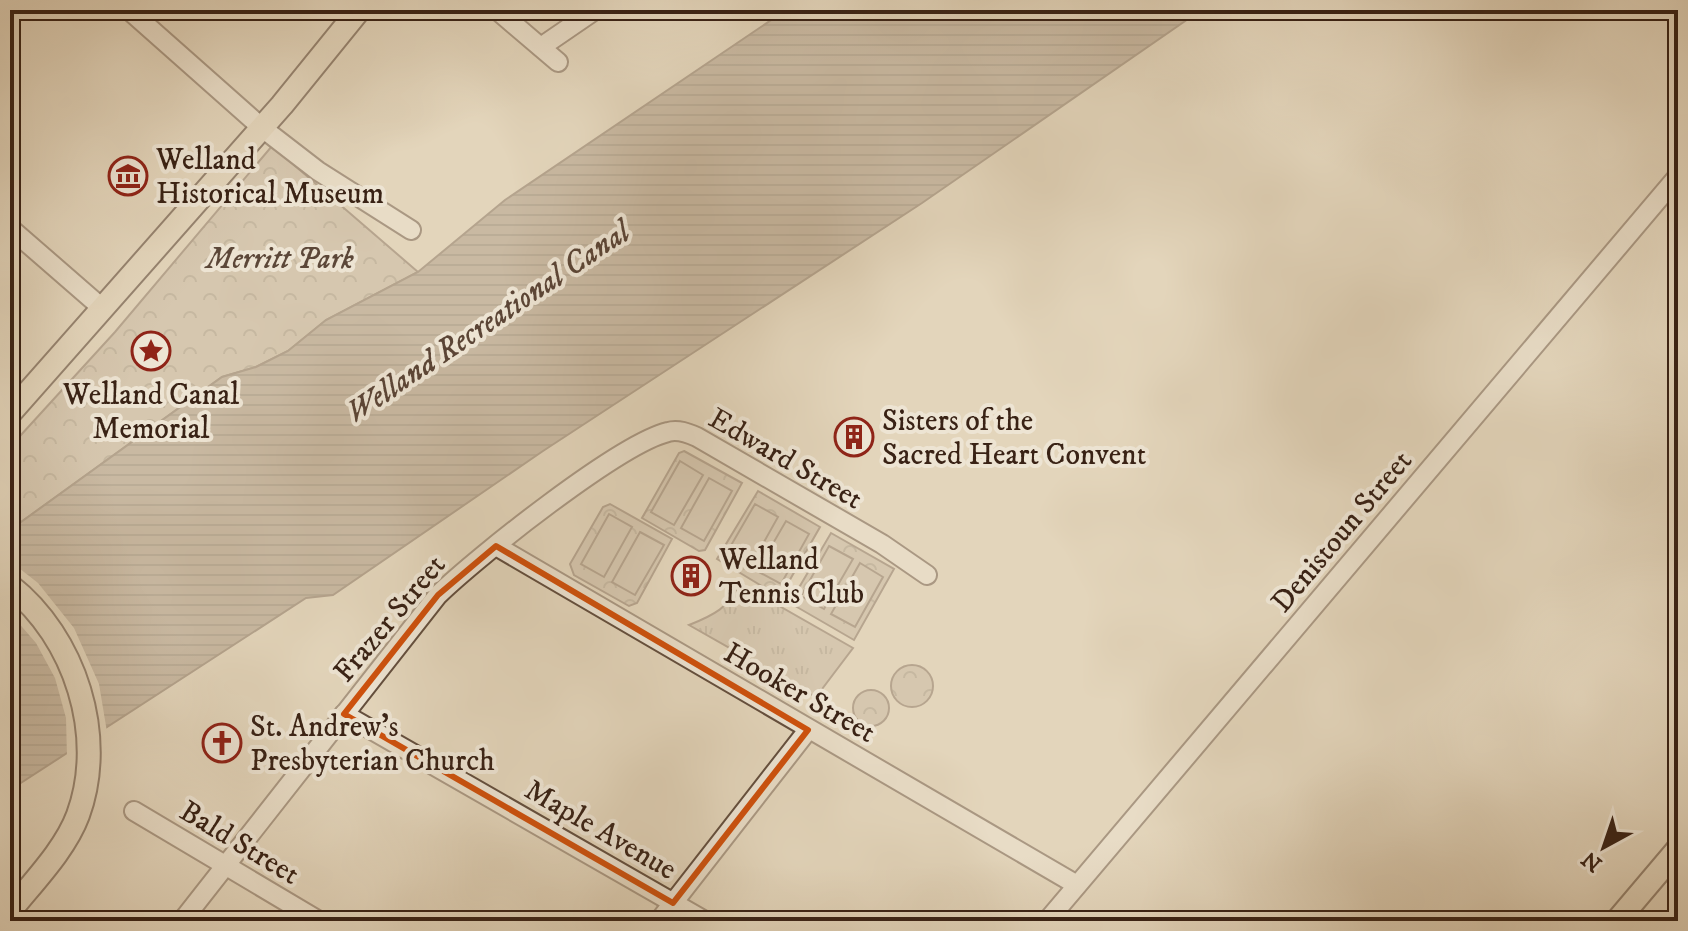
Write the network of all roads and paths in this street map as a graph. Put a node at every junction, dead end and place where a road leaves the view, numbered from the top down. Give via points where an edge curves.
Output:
1 (129, 10) edge
2 (359, 10) edge
3 (497, 10) edge
4 (595, 10) edge
5 (541, 47) junction
6 (558, 62) dead end
7 (261, 127) junction
8 (1678, 176) edge
9 (10, 228) edge
10 (411, 230) dead end
11 (102, 308) junction
12 (10, 413) edge
13 (496, 546) junction
14 (927, 575) dead end
15 (10, 586) edge
16 (344, 714) junction
17 (808, 730) junction
18 (134, 811) dead end
19 (1678, 849) edge
20 (223, 866) junction
21 (1077, 885) junction
22 (673, 903) junction
23 (10, 911) edge
24 (182, 921) edge
25 (319, 921) edge
26 (659, 921) edge
27 (705, 921) edge
28 (1047, 921) edge
29 (1617, 921) edge

1 - 7 street
2 - 7 main road
3 - 5 street
4 - 5 street
5 - 6 street
7 - 10 street via 318,171
7 - 11 main road
8 - 21 street, Denistoun Street
9 - 11 street
11 - 12 main road
13 - 14 street, Edward Street via 637,446 670,431 683,432 742,462
13 - 16 street, Frazer Street via 438,595
13 - 17 street, Hooker Street
15 - 23 main road via 65,651 85,715 85,783 72,826
16 - 20 street, Frazer Street
16 - 22 street, Maple Avenue
17 - 21 street, Hooker Street
17 - 22 street
18 - 20 street, Bald Street
19 - 29 main road
20 - 24 street, Frazer Street
20 - 25 street, Bald Street
21 - 28 street, Denistoun Street
22 - 26 street
22 - 27 street, Maple Avenue

